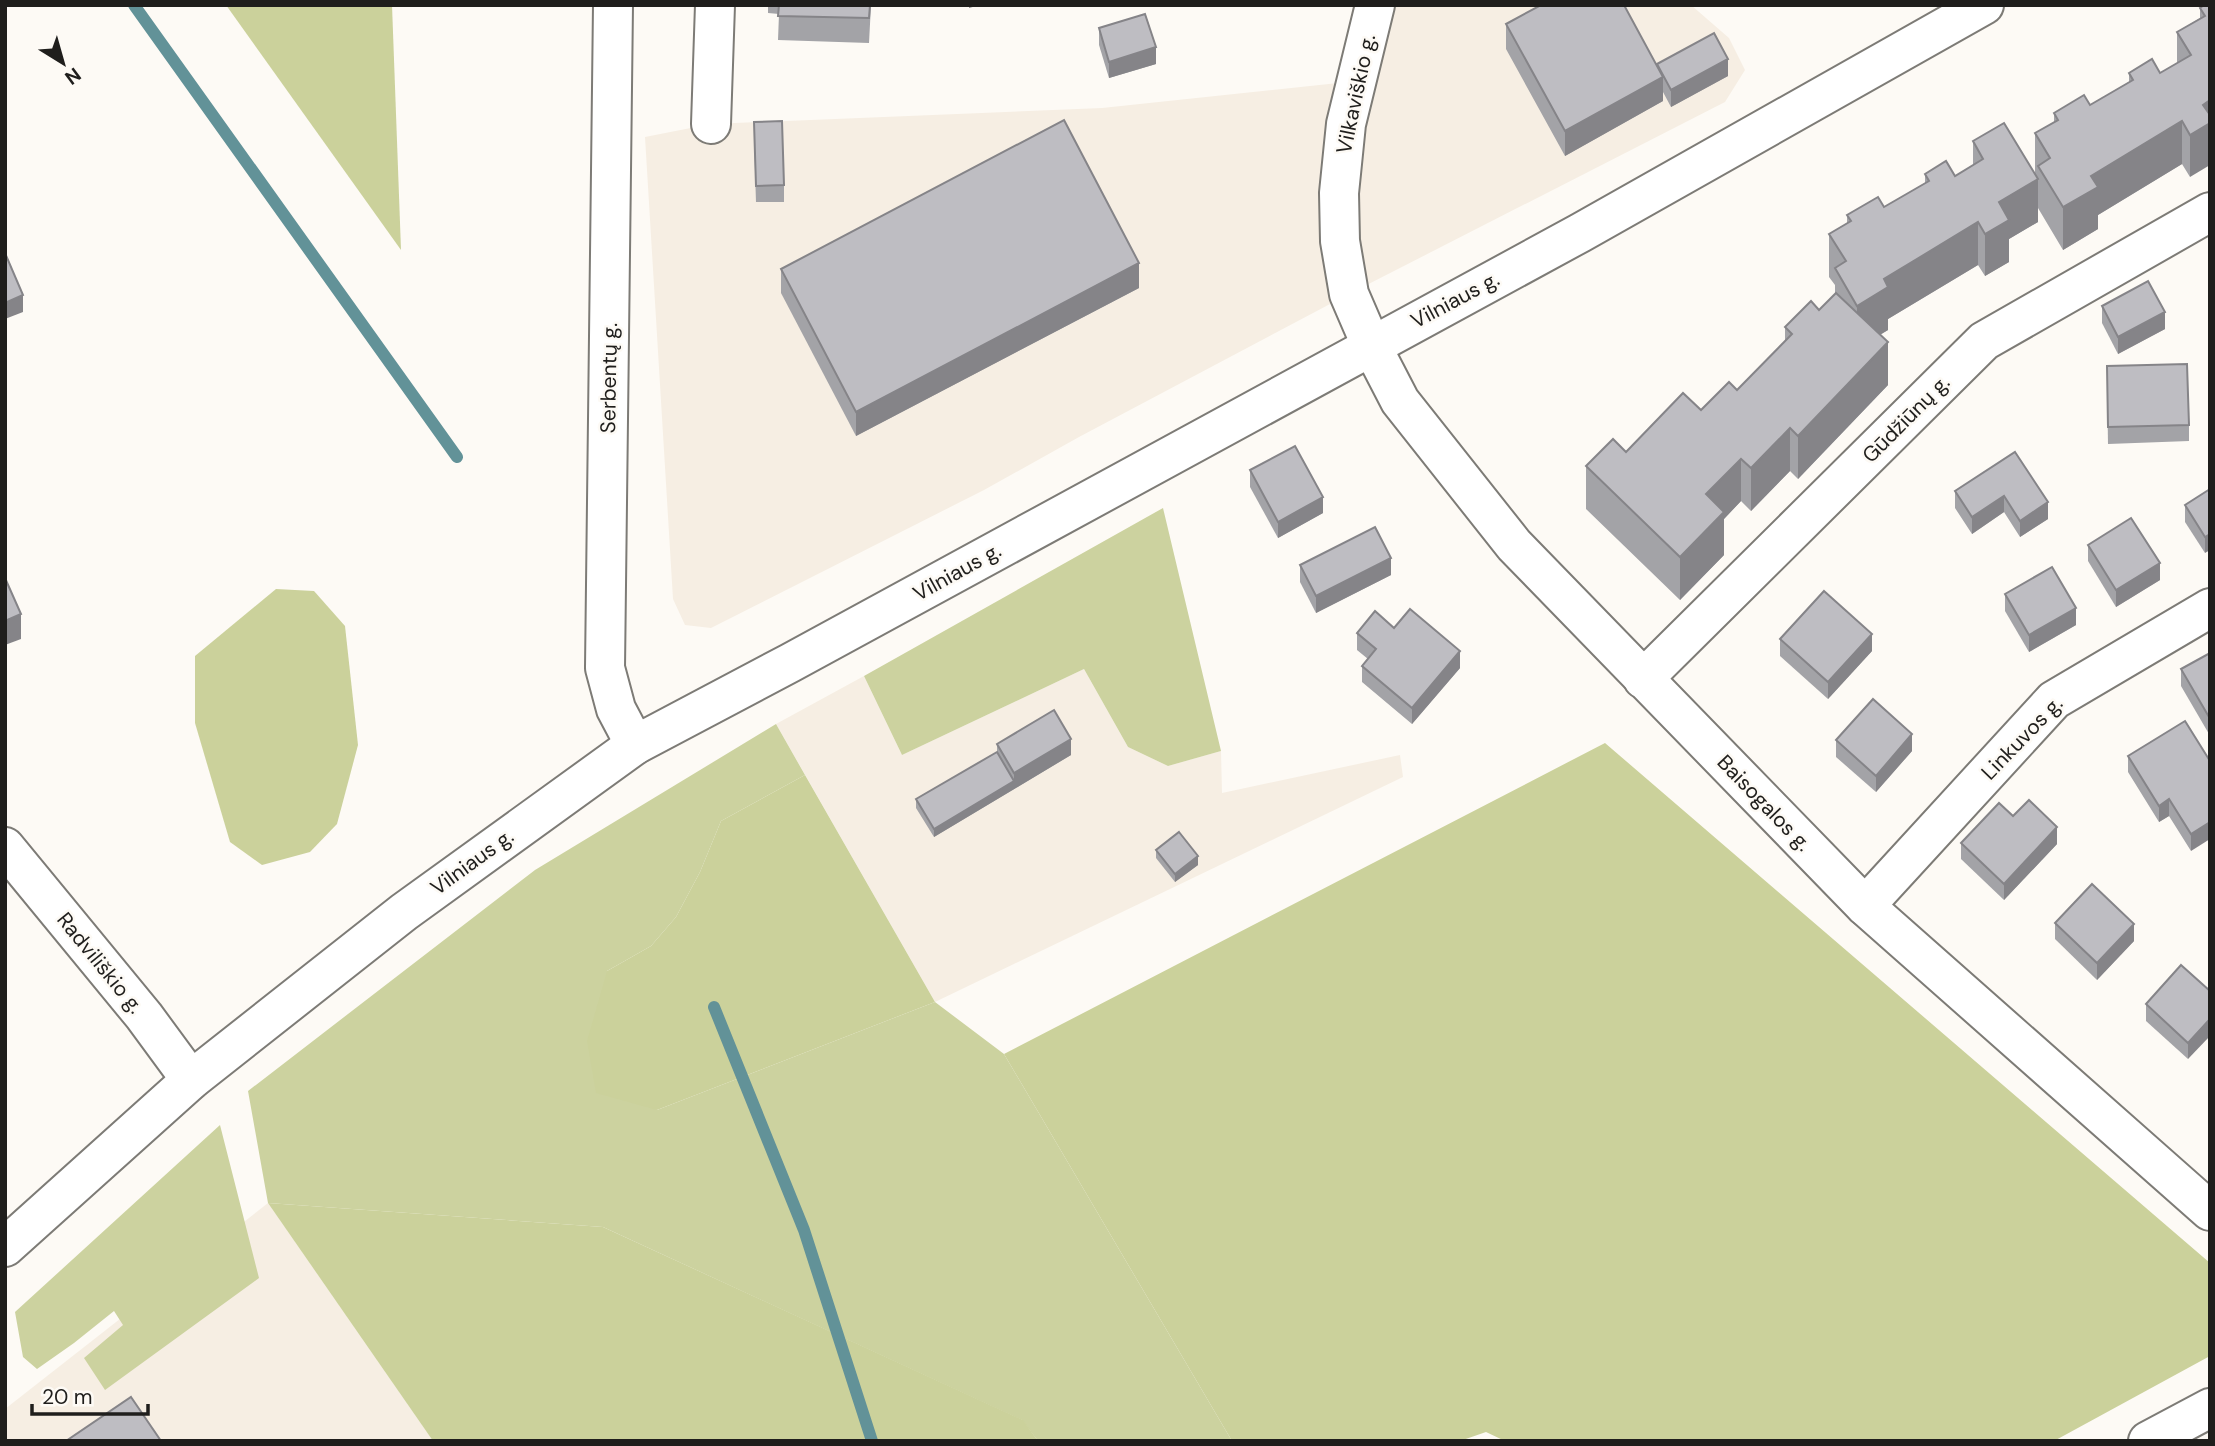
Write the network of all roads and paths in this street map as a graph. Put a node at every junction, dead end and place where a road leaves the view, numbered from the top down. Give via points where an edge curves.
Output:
1 (614, 5) edge
2 (715, 5) edge
3 (1375, 5) edge
4 (1983, 5) edge
5 (711, 124) dead end
6 (2210, 212) edge
7 (1371, 345) junction
8 (2210, 608) edge
9 (1643, 679) junction
10 (635, 745) junction
11 (5, 847) edge
12 (1865, 906) junction
13 (191, 1080) junction
14 (2210, 1211) edge
15 (5, 1247) edge
16 (2209, 1405) edge
17 (2148, 1441) edge

1 - 10 main road, Serbentų g. via 605,668 616,709
2 - 5 main road
3 - 7 main road, Vilkaviškio g. via 1346,124 1339,193 1340,241 1349,294
4 - 7 main road, Vilniaus g. via 1580,233
6 - 9 main road, Gūdžiūnų g. via 1984,341
7 - 9 main road, Baisogalos g. via 1400,401 1514,545
7 - 10 main road, Vilniaus g.
8 - 12 main road, Linkuvos g. via 2054,699
9 - 12 main road, Baisogalos g.
10 - 13 main road, Vilniaus g. via 404,912
11 - 13 main road, Radviliškio g.
12 - 14 main road, Baisogalos g.
13 - 15 main road, Vilniaus g.
16 - 17 main road

